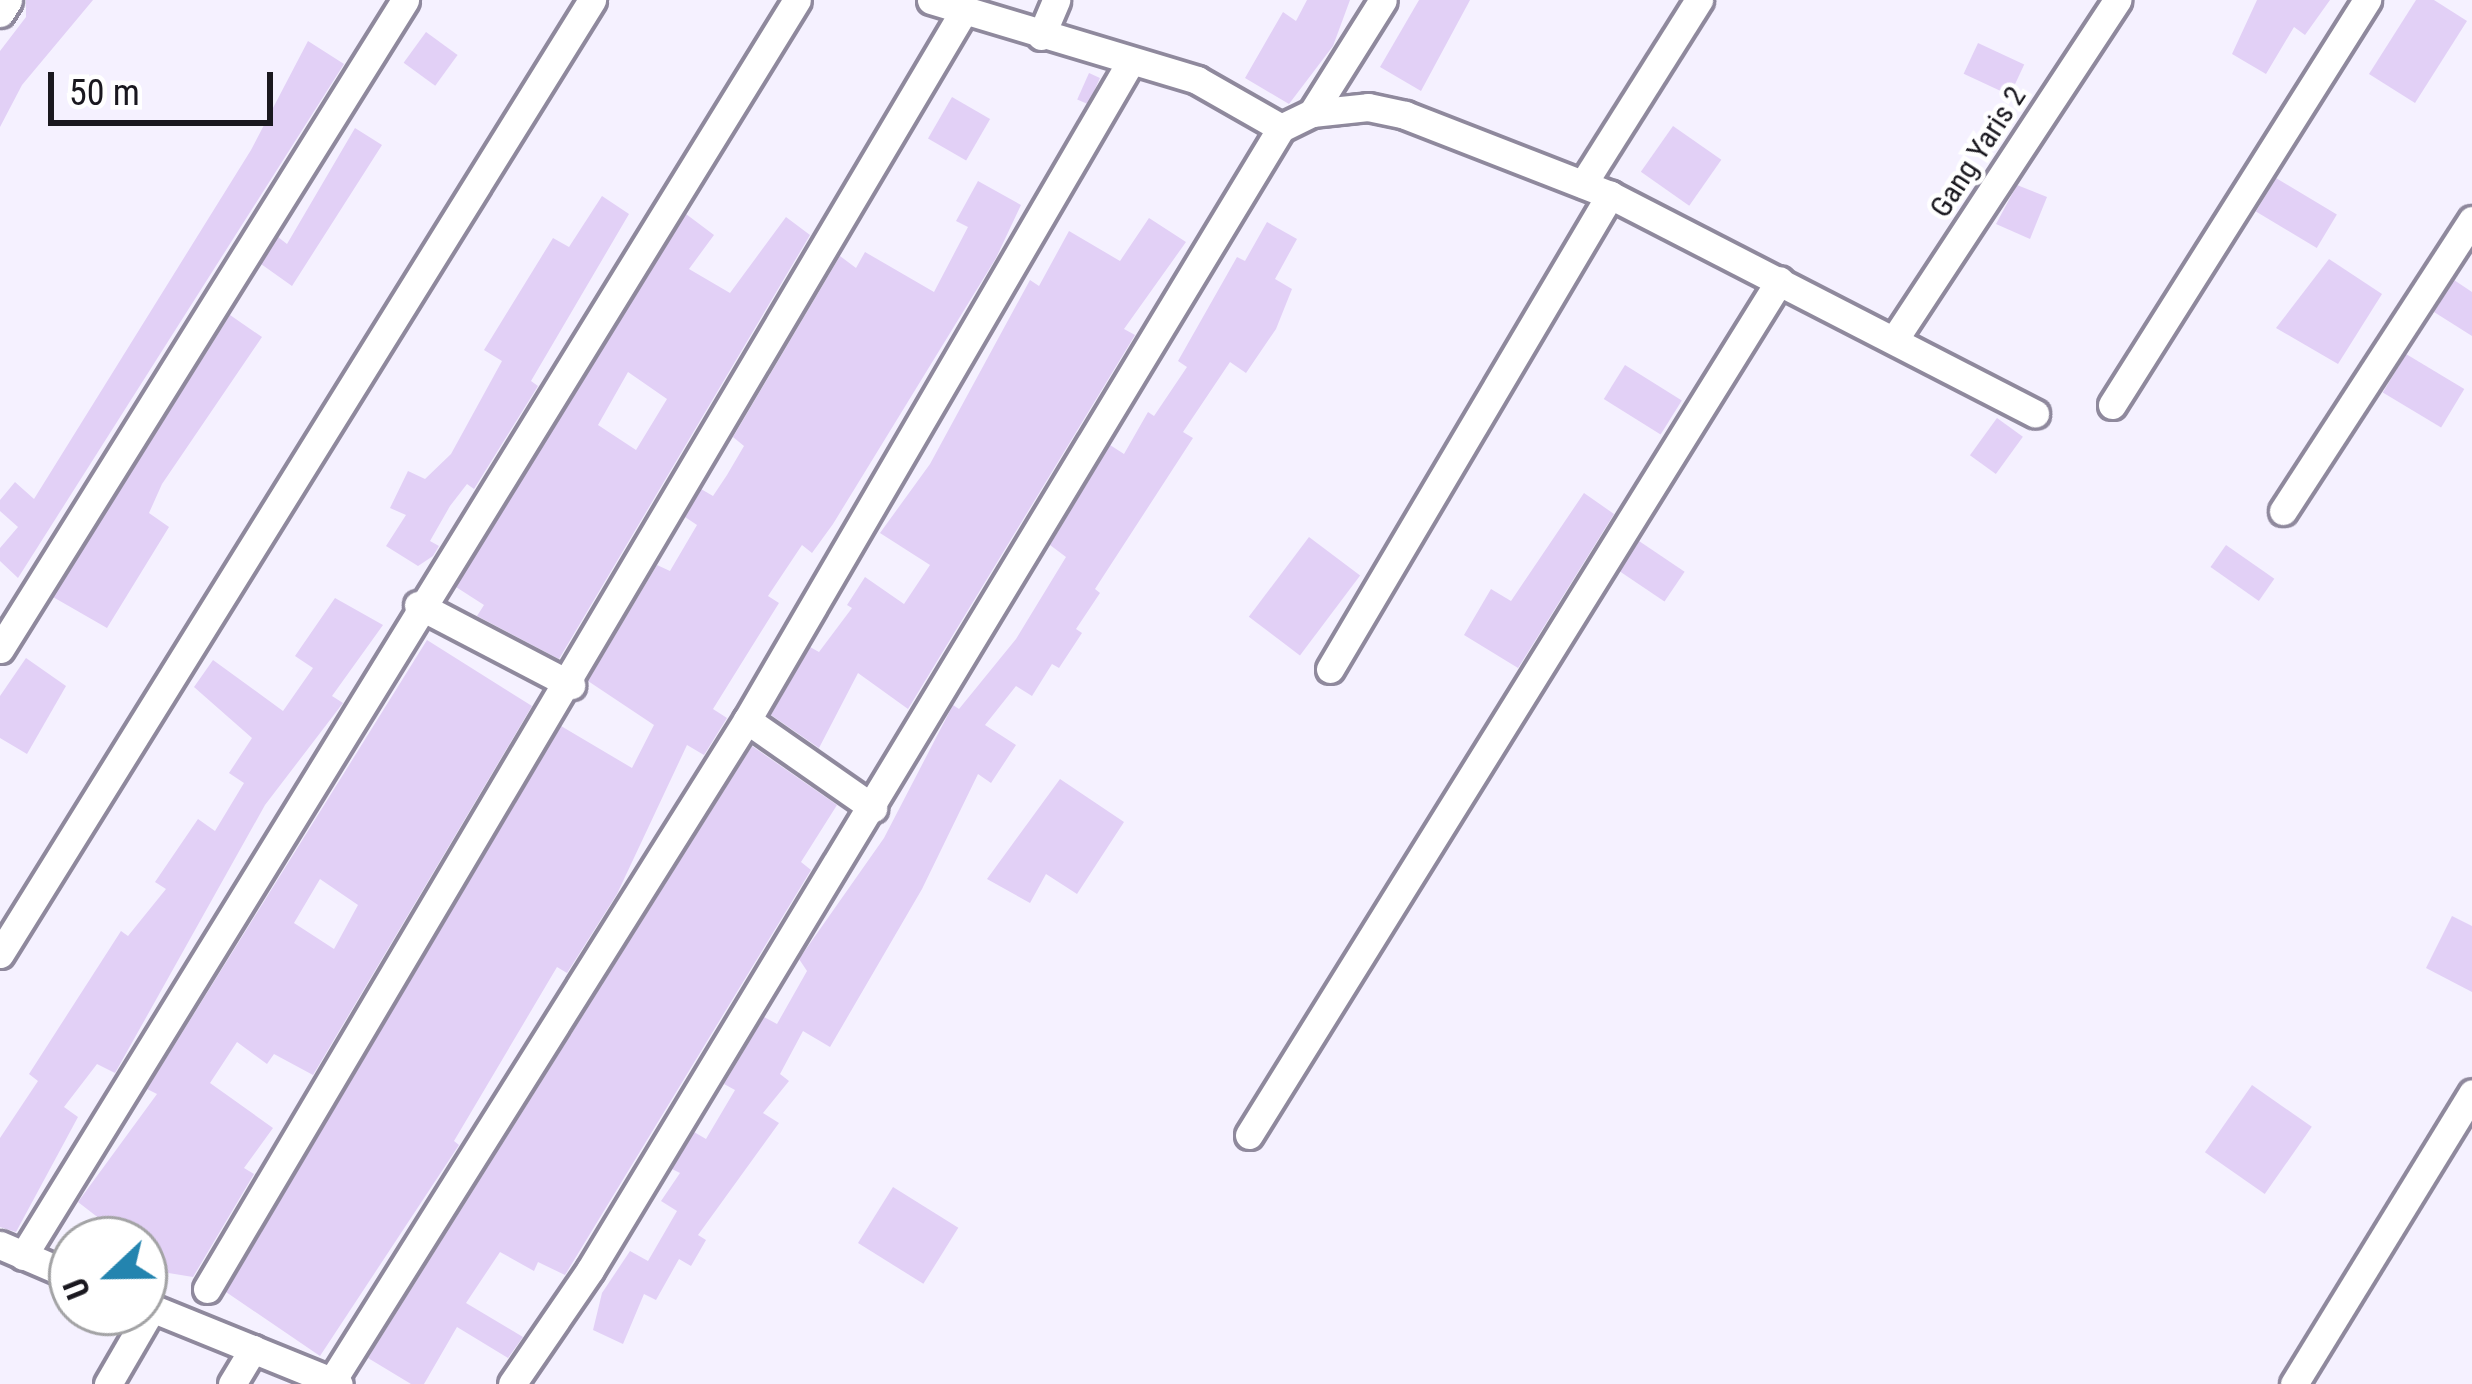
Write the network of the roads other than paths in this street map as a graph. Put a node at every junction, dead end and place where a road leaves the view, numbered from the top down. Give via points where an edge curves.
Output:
1 (8, 0) edge
2 (405, 0) edge
3 (592, 0) edge
4 (796, 0) edge
5 (931, 0) edge
6 (1057, 0) edge
7 (1383, 0) edge
8 (1699, 0) edge
9 (2117, 0) edge
10 (2367, 0) edge
11 (965, 9) junction
12 (0, 13) edge
13 (1041, 36) junction
14 (1131, 61) junction
15 (1312, 113) junction
16 (1281, 128) junction
17 (1583, 184) junction
18 (1610, 195) junction
19 (2472, 220) edge
20 (1780, 280) junction
21 (1894, 340) junction
22 (2112, 405) dead end
23 (2035, 413) dead end
24 (2283, 511) dead end
25 (418, 605) junction
26 (0, 649) edge
27 (1330, 669) dead end
28 (571, 685) junction
29 (747, 720) junction
30 (873, 808) junction
31 (0, 954) edge
32 (2472, 1093) edge
33 (1249, 1135) dead end
34 (12, 1250) edge
35 (48, 1266) edge
36 (207, 1289) dead end
37 (168, 1314) edge
38 (133, 1336) edge
39 (253, 1349) junction
40 (335, 1383) edge
41 (108, 1384) edge
42 (232, 1384) edge
43 (512, 1384) edge
44 (2294, 1384) edge

1 - 12 street
2 - 26 street
3 - 31 street
4 - 25 street
5 - 11 street
6 - 13 street
7 - 15 street
8 - 17 street
9 - 21 street, Gang Yaris 2
10 - 22 street
11 - 13 street
11 - 28 street
13 - 14 street
14 - 16 street via 1235,97
14 - 29 street
15 - 16 street
15 - 17 street via 1368,107 1405,115
16 - 30 street
17 - 18 street
18 - 20 street
18 - 27 street
19 - 24 street
20 - 21 street
20 - 33 street
21 - 23 street
25 - 28 street
25 - 34 street
28 - 36 street
29 - 30 street
29 - 40 street
30 - 43 street
32 - 44 street
34 - 35 street
37 - 39 street
38 - 41 street
39 - 40 street
39 - 42 street

